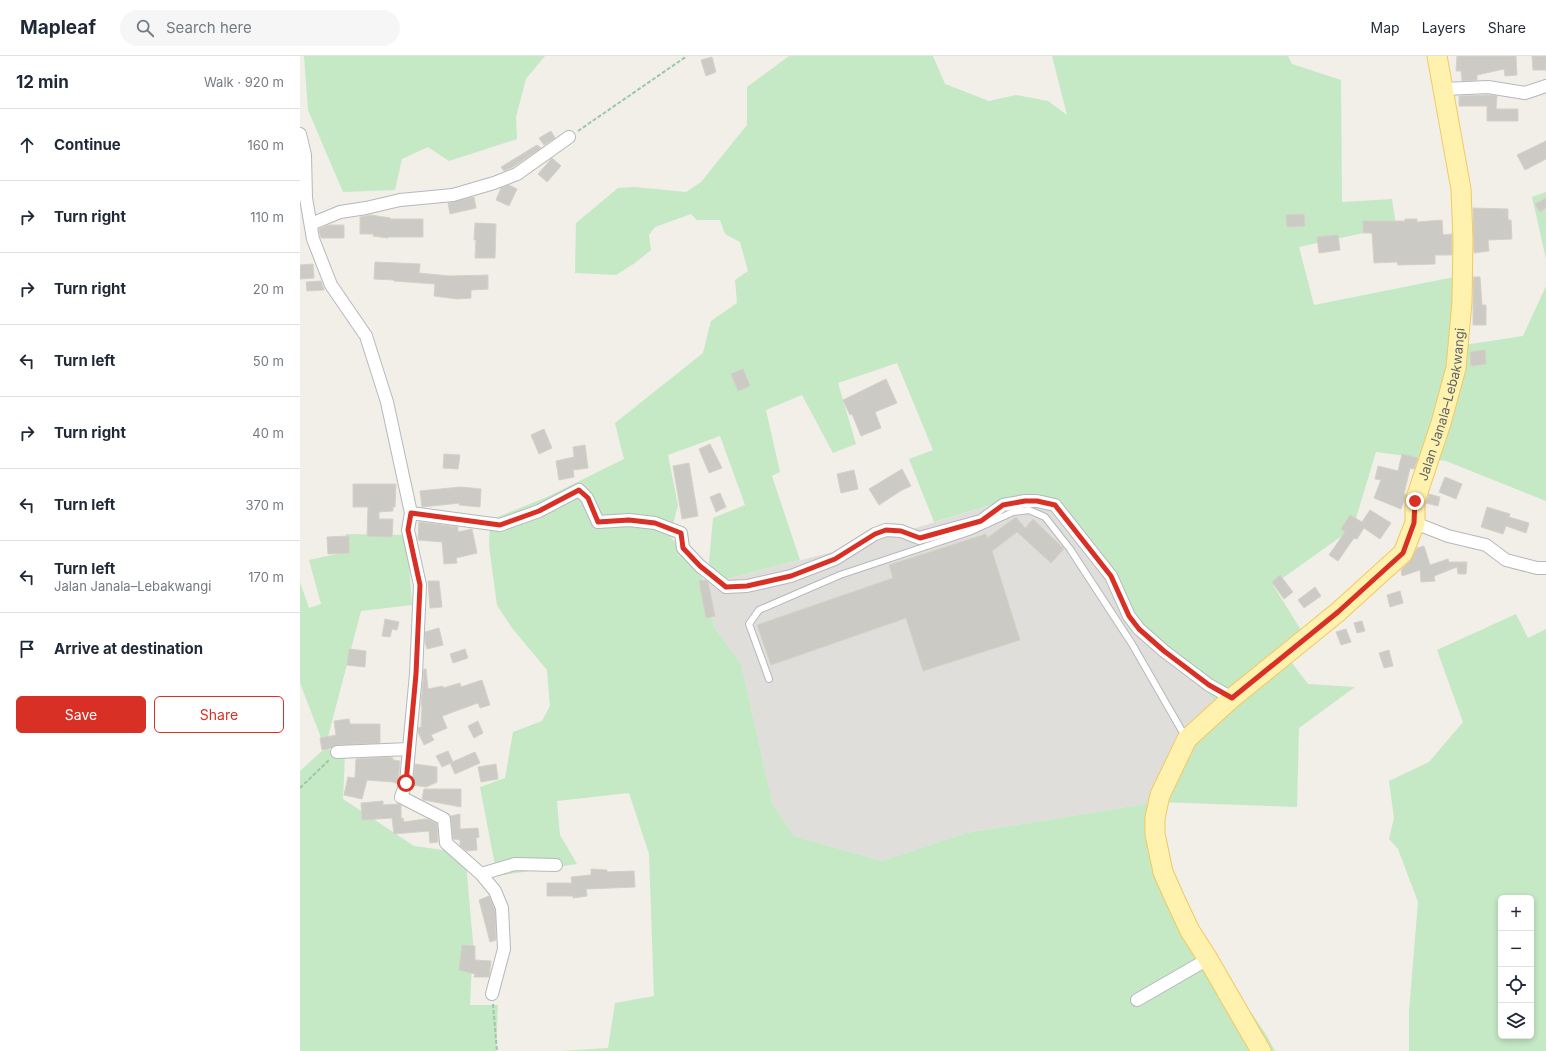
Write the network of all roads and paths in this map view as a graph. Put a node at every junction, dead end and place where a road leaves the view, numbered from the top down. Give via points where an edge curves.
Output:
1 (687, 56) edge
2 (1438, 56) edge
3 (1546, 86) edge
4 (1444, 89) junction
5 (300, 134) edge
6 (570, 137) joint
7 (311, 224) junction
8 (411, 513) junction
9 (1414, 523) junction
10 (1546, 568) edge
11 (769, 679) dead end
12 (1232, 698) junction
13 (1186, 739) junction
14 (409, 749) junction
15 (337, 752) joint
16 (300, 788) edge
17 (556, 865) dead end
18 (481, 874) junction
19 (1208, 959) junction
20 (492, 994) joint
21 (1137, 1000) dead end
22 (497, 1051) edge
23 (1261, 1051) edge

1 - 6 path
2 - 4 main road, Jalan Janala–Lebakwangi
3 - 4 street via 1525,93 1488,87
4 - 9 main road, Jalan Janala–Lebakwangi via 1461,189 1462,302 1456,368 1415,501
5 - 7 street via 305,155 306,198
6 - 7 street via 518,174 494,183 453,195 400,200 340,212
7 - 8 street via 313,239 331,285 366,336 387,402
8 - 12 street via 500,525 539,511 579,490 588,498 598,522 629,520 655,523 681,533 683,548 726,587 747,586 791,576 835,559 886,530 901,531 920,538 981,521 1003,505 1037,501 1055,505 1111,576 1129,616 1139,629 1169,656
8 - 14 street via 408,530 420,585
9 - 10 street via 1448,536 1486,545 1506,560
9 - 12 main road, Jalan Janala–Lebakwangi via 1403,553 1338,612
11 - 13 lane via 749,624 759,610 840,574 969,532 1013,512 1029,510 1045,517 1070,549 1132,644
12 - 13 main road, Jalan Janala–Lebakwangi
13 - 19 main road, Jalan Janala–Lebakwangi via 1160,795 1155,818 1155,834 1163,872 1190,931
14 - 15 street
14 - 18 street via 406,783 401,797 444,819 446,843
15 - 16 path
17 - 18 street via 515,864
18 - 20 street via 495,891 502,908 504,949
19 - 21 street
19 - 23 main road, Jalan Janala–Lebakwangi
20 - 22 path

